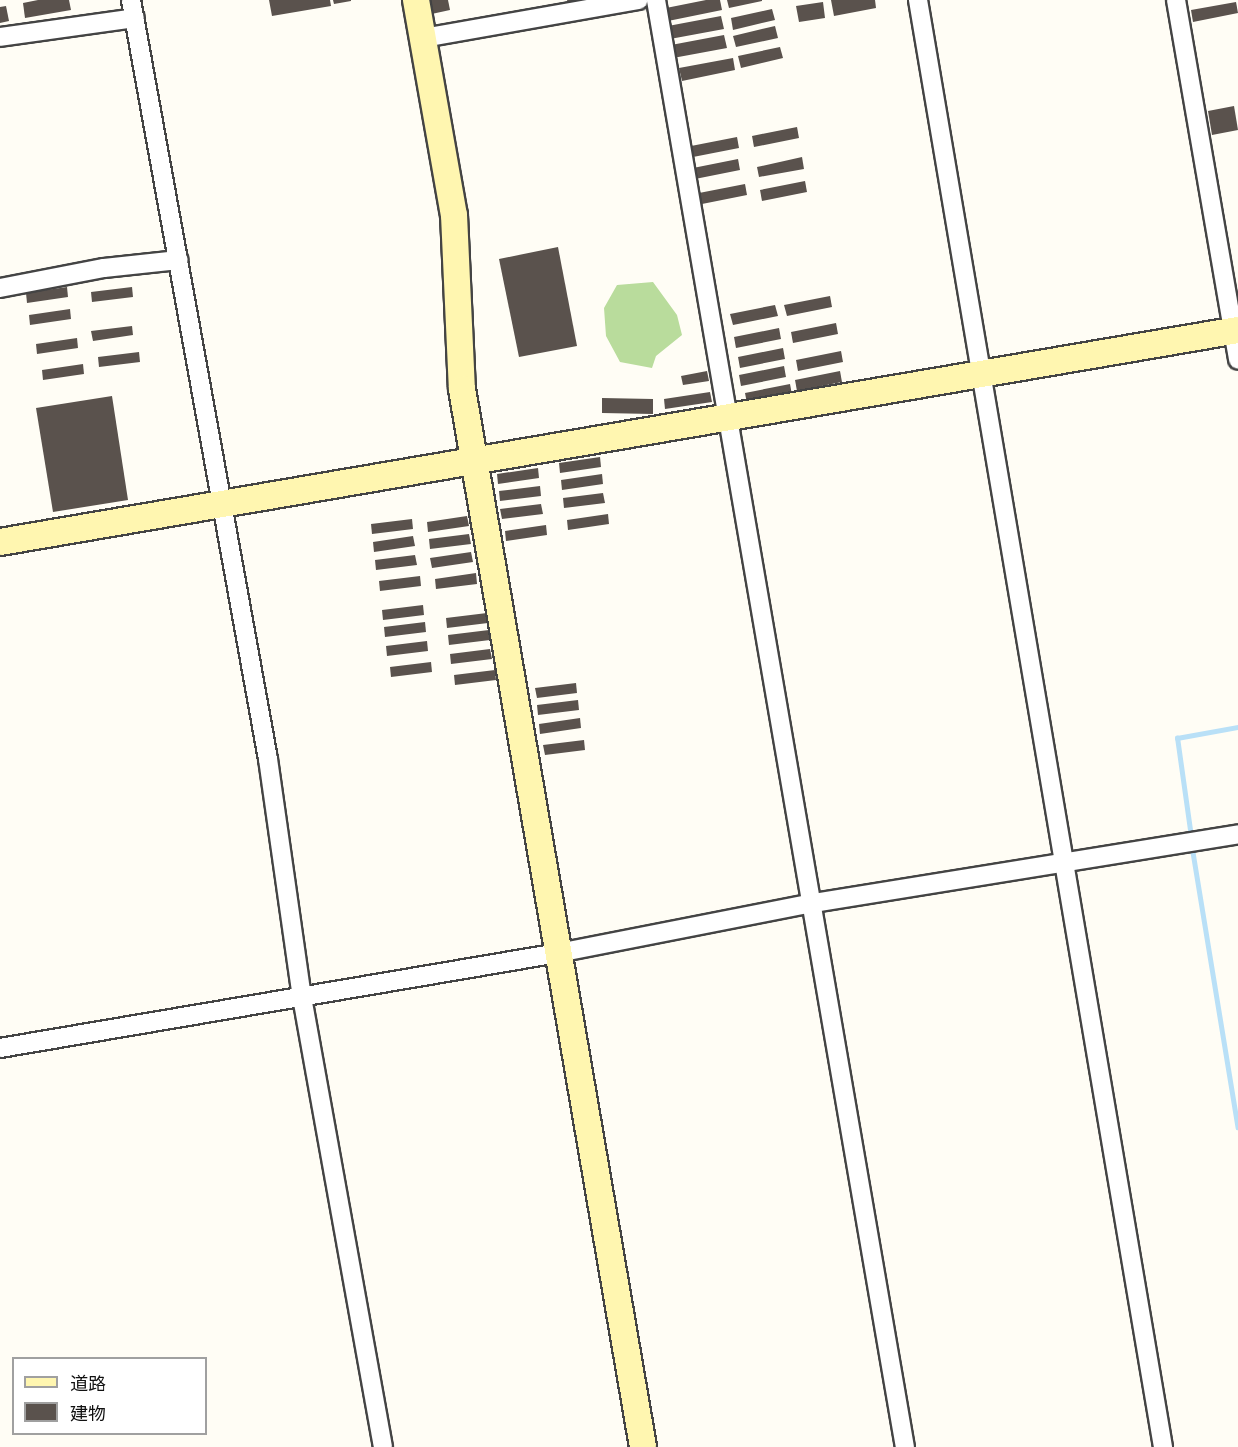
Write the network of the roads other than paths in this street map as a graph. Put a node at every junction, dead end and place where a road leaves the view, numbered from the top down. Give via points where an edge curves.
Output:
1 (131, 0) edge
2 (416, 0) edge
3 (639, 0) edge
4 (657, 0) edge
5 (918, 0) edge
6 (1176, 0) edge
7 (135, 18) junction
8 (0, 36) edge
9 (423, 38) junction
10 (179, 260) junction
11 (0, 288) edge
12 (1236, 331) edge
13 (1238, 360) edge
14 (981, 376) junction
15 (728, 420) junction
16 (474, 459) junction
17 (219, 504) junction
18 (0, 542) edge
19 (1238, 834) edge
20 (1065, 862) junction
21 (814, 903) junction
22 (558, 953) junction
23 (302, 997) junction
24 (0, 1048) edge
25 (383, 1447) edge
26 (642, 1447) edge
27 (905, 1447) edge
28 (1163, 1447) edge

1 - 7 street
2 - 9 street
3 - 9 street
4 - 15 street
5 - 14 street
6 - 12 street
7 - 8 street
7 - 10 street
9 - 16 street via 454,215 459,368
10 - 11 street via 104,268
10 - 17 street
12 - 13 street
12 - 14 street
14 - 15 street
14 - 20 street
15 - 16 street
15 - 21 street
16 - 17 street
16 - 22 street
17 - 18 street
17 - 23 street via 268,759
19 - 20 street
20 - 21 street
20 - 28 street
21 - 22 street
21 - 27 street
22 - 23 street
22 - 26 street
23 - 24 street
23 - 25 street

